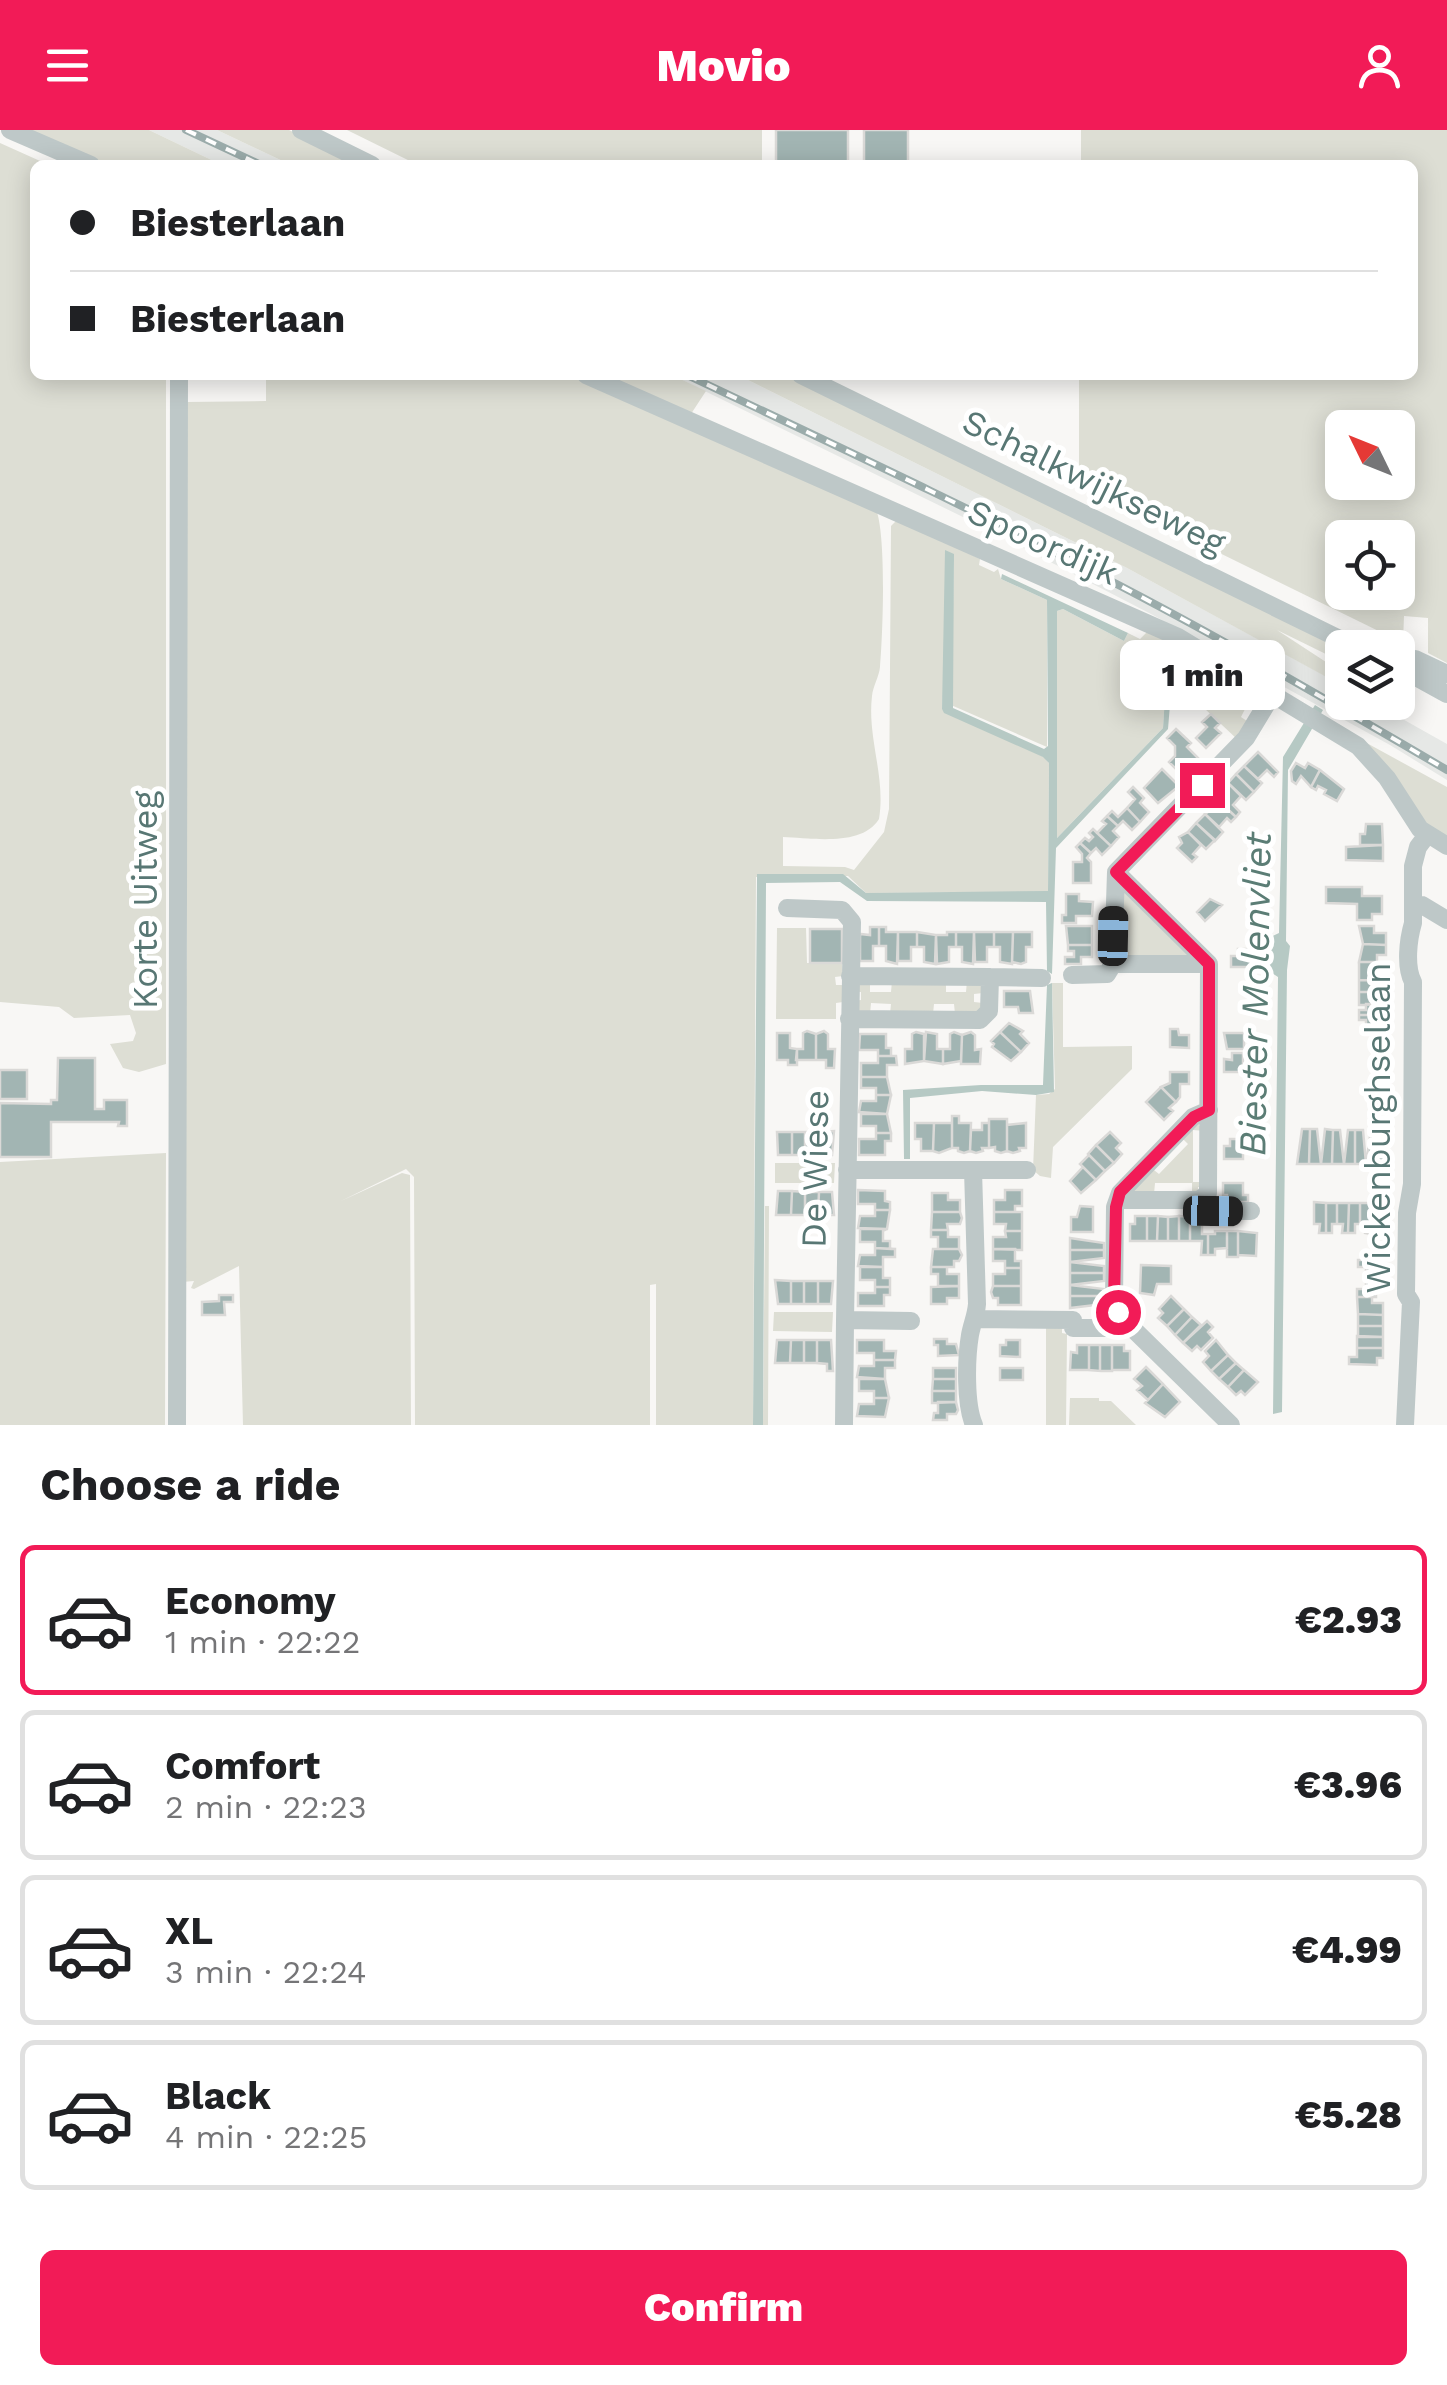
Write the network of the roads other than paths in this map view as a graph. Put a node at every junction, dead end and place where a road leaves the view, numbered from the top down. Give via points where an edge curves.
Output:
1 (10, 130) edge
2 (301, 130) edge
3 (79, 160) edge
4 (362, 160) edge
5 (179, 380) edge
6 (597, 380) edge
7 (811, 380) edge
8 (1325, 632) edge
9 (1415, 667) edge
10 (1415, 671) edge
11 (1447, 674) edge
12 (1447, 694) edge
13 (1272, 695) junction
14 (1427, 835) junction
15 (1447, 846) edge
16 (1116, 872) junction
17 (1414, 905) junction
18 (787, 908) dead end
19 (1447, 920) edge
20 (1113, 964) junction
21 (1209, 964) junction
22 (850, 976) junction
23 (1072, 976) dead end
24 (990, 977) junction
25 (1042, 978) dead end
26 (849, 1018) junction
27 (1209, 1110) junction
28 (847, 1170) junction
29 (973, 1170) junction
30 (1027, 1170) dead end
31 (1206, 1196) junction
32 (1119, 1200) junction
33 (1252, 1212) dead end
34 (976, 1319) junction
35 (846, 1320) junction
36 (912, 1320) dead end
37 (1125, 1321) junction
38 (177, 1425) edge
39 (844, 1425) edge
40 (974, 1425) edge
41 (1231, 1425) edge
42 (1405, 1425) edge

1 - 3 street
2 - 4 street
5 - 38 street, Korte Uitweg
6 - 13 street, Spoordijk via 1178,637
7 - 8 street, Schalkwijkseweg
9 - 11 street
10 - 12 street
13 - 14 street, Spoordijk via 1367,753
13 - 16 street via 1246,738
14 - 15 street
14 - 17 street, Wickenburghselaan via 1415,856
16 - 20 street
16 - 21 street
17 - 19 street
17 - 42 street, Wickenburghselaan
18 - 22 street, De Wiese via 849,914
20 - 21 street
20 - 23 street via 1107,974
21 - 27 street
22 - 24 street
22 - 26 street, De Wiese
24 - 25 street
24 - 26 street via 989,1011 980,1020
26 - 28 street, De Wiese
27 - 31 street
27 - 32 street via 1124,1185
28 - 29 street
28 - 35 street, De Wiese
29 - 30 street
29 - 34 street
31 - 32 street
31 - 33 street via 1213,1211
32 - 37 street via 1114,1302
34 - 37 street via 1073,1320 1074,1328
34 - 40 street via 968,1410
35 - 36 street
35 - 39 street, De Wiese
37 - 41 street

